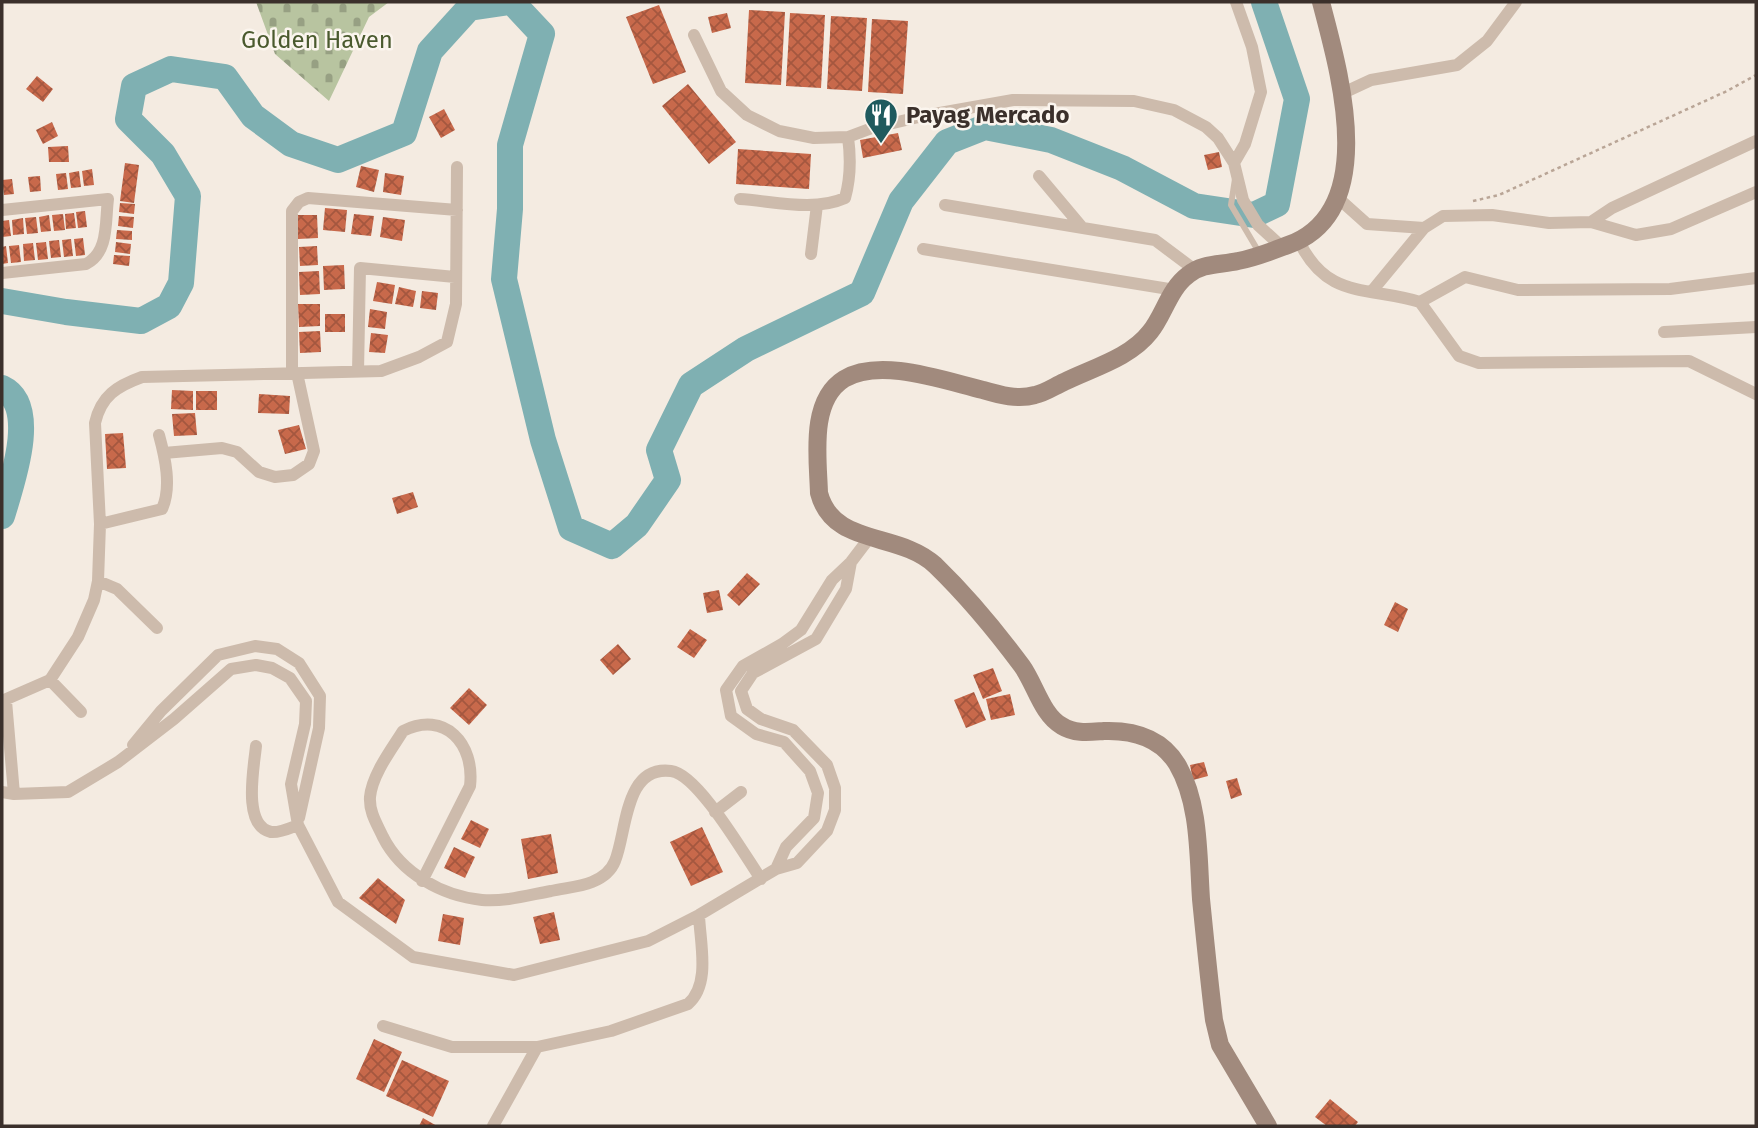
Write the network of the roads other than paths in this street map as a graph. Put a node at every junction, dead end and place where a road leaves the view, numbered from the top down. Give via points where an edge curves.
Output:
1 (1236, 2) edge
2 (1321, 2) edge
3 (1517, 2) edge
4 (694, 35) dead end
5 (1343, 93) junction
6 (848, 137) junction
7 (1756, 141) edge
8 (1234, 163) junction
9 (457, 167) dead end
10 (1039, 176) dead end
11 (1756, 192) edge
12 (1338, 198) junction
13 (740, 199) dead end
14 (817, 205) junction
15 (945, 205) dead end
16 (2, 210) edge
17 (457, 210) junction
18 (1591, 222) junction
19 (1081, 226) junction
20 (1251, 226) junction
21 (1424, 228) junction
22 (1290, 244) junction
23 (923, 249) dead end
24 (811, 254) dead end
25 (1261, 255) junction
26 (1195, 270) junction
27 (2, 273) edge
28 (456, 276) junction
29 (1756, 278) edge
30 (1175, 290) junction
31 (1372, 291) junction
32 (1420, 302) junction
33 (1756, 327) edge
34 (1664, 332) dead end
35 (358, 372) junction
36 (295, 373) junction
37 (1756, 394) edge
38 (159, 435) dead end
39 (164, 453) junction
40 (100, 524) junction
41 (870, 537) junction
42 (851, 562) junction
43 (98, 581) junction
44 (157, 628) dead end
45 (801, 629) junction
46 (817, 639) junction
47 (50, 680) junction
48 (4, 701) edge
49 (81, 712) dead end
50 (256, 746) dead end
51 (118, 762) junction
52 (8, 793) edge
53 (741, 793) dead end
54 (715, 812) junction
55 (298, 825) junction
56 (776, 869) junction
57 (761, 879) junction
58 (422, 881) junction
59 (699, 915) junction
60 (383, 1026) dead end
61 (537, 1047) junction
62 (493, 1126) edge
63 (1268, 1126) edge

1 - 8 street via 1261,92 1245,144
2 - 5 main road
3 - 5 street via 1487,41 1457,65 1371,80
4 - 6 street via 721,91 747,115 779,131 814,138
5 - 12 main road via 1346,145
6 - 8 street via 923,116 1013,100 1134,101 1174,110 1206,127
6 - 14 street via 850,181 845,198
7 - 18 street
8 - 20 street via 1237,202
9 - 17 street
10 - 19 street
11 - 18 street via 1671,229 1636,235
12 - 21 street via 1367,224
12 - 22 main road via 1319,227
13 - 14 street
14 - 24 street
15 - 19 street
16 - 27 street via 108,199 102,250 96,260
17 - 28 street
17 - 36 street via 307,198 299,202 292,211
18 - 21 street via 1443,216
19 - 26 street via 1156,240
20 - 22 street
20 - 25 lane
21 - 31 street
22 - 25 main road
22 - 31 street via 1329,280 1347,289
23 - 30 street
25 - 26 main road
26 - 30 main road
28 - 35 street via 456,304 447,342 381,371
28 - 35 street via 360,268
29 - 32 street via 1670,289 1518,290 1465,277
30 - 41 main road via 1138,346 1035,395 1003,396 901,371 869,371 842,380 823,404 819,423 819,493 834,521
31 - 32 street
32 - 37 street via 1459,356 1479,363 1689,361
33 - 34 street
35 - 36 street
36 - 39 street via 314,451 309,464 293,475 275,477 259,472 237,452 222,448
36 - 40 street via 142,377 109,393 94,423
38 - 39 street
39 - 40 street via 167,498 162,509
40 - 43 street
41 - 42 street
41 - 63 main road via 896,543 932,563 1023,667 1047,713 1059,725 1072,731 1141,736 1167,751 1178,765 1196,832 1220,1045
42 - 45 street via 832,580
42 - 46 street via 846,589
43 - 44 street via 117,589
43 - 47 street via 78,637
45 - 46 street
45 - 56 street via 743,666 726,690 731,716 756,734 784,742 810,771 818,793 814,818 786,847
46 - 56 street via 753,673 741,691 747,709 793,730 827,765 835,788 835,810 827,831 797,863
47 - 48 street
47 - 49 street
48 - 52 street
50 - 55 street via 253,815 262,828 273,832
51 - 52 street via 68,792
51 - 55 street via 231,669 272,668 290,678 306,701 291,784
51 - 55 street via 218,654 255,646 277,649 299,663 320,696 319,727
53 - 54 street
54 - 57 street
54 - 58 street via 686,777 671,771 654,773 642,779 632,794 615,863 591,883 484,900
55 - 59 street via 338,902 413,957 514,975 648,941
56 - 57 street
57 - 59 street
58 - 58 street via 390,849 373,816 371,788 402,731 422,724 441,725 452,730 463,745 472,773 470,786
59 - 61 street via 702,980 688,1004 611,1031
60 - 61 street via 452,1047
61 - 62 street

